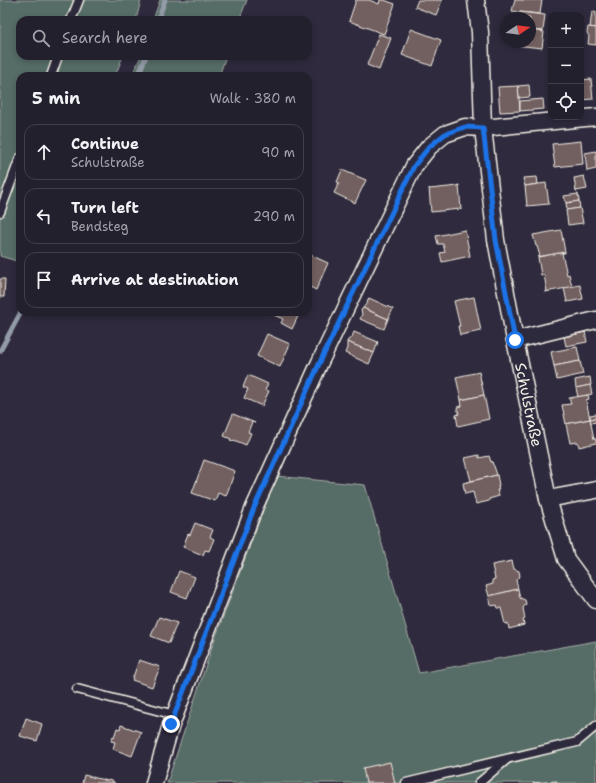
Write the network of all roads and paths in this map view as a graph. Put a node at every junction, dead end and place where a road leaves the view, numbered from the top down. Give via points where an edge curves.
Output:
1 (79, 0) edge
2 (476, 0) edge
3 (484, 0) edge
4 (73, 16) edge
5 (480, 32) junction
6 (57, 60) edge
7 (52, 72) edge
8 (596, 117) edge
9 (483, 128) junction
10 (16, 169) edge
11 (0, 212) edge
12 (596, 320) edge
13 (515, 340) junction
14 (596, 490) edge
15 (548, 499) junction
16 (596, 600) edge
17 (77, 689) dead end
18 (175, 715) junction
19 (596, 726) edge
20 (508, 758) junction
21 (154, 783) edge
22 (406, 783) edge
23 (479, 783) edge

1 - 4 lane
2 - 5 street, Schulstraße
3 - 5 street, Schulstraße
5 - 9 street, Schulstraße
6 - 7 lane
8 - 9 street
9 - 13 street, Schulstraße via 496,240
9 - 18 street via 465,127 445,134 429,147 414,166 320,362 254,508
10 - 11 lane
12 - 13 street
13 - 15 street, Schulstraße
14 - 15 street
15 - 16 street, Schulstraße via 566,559
17 - 18 lane
18 - 21 street
19 - 20 lane via 576,742
20 - 22 lane
20 - 23 lane

